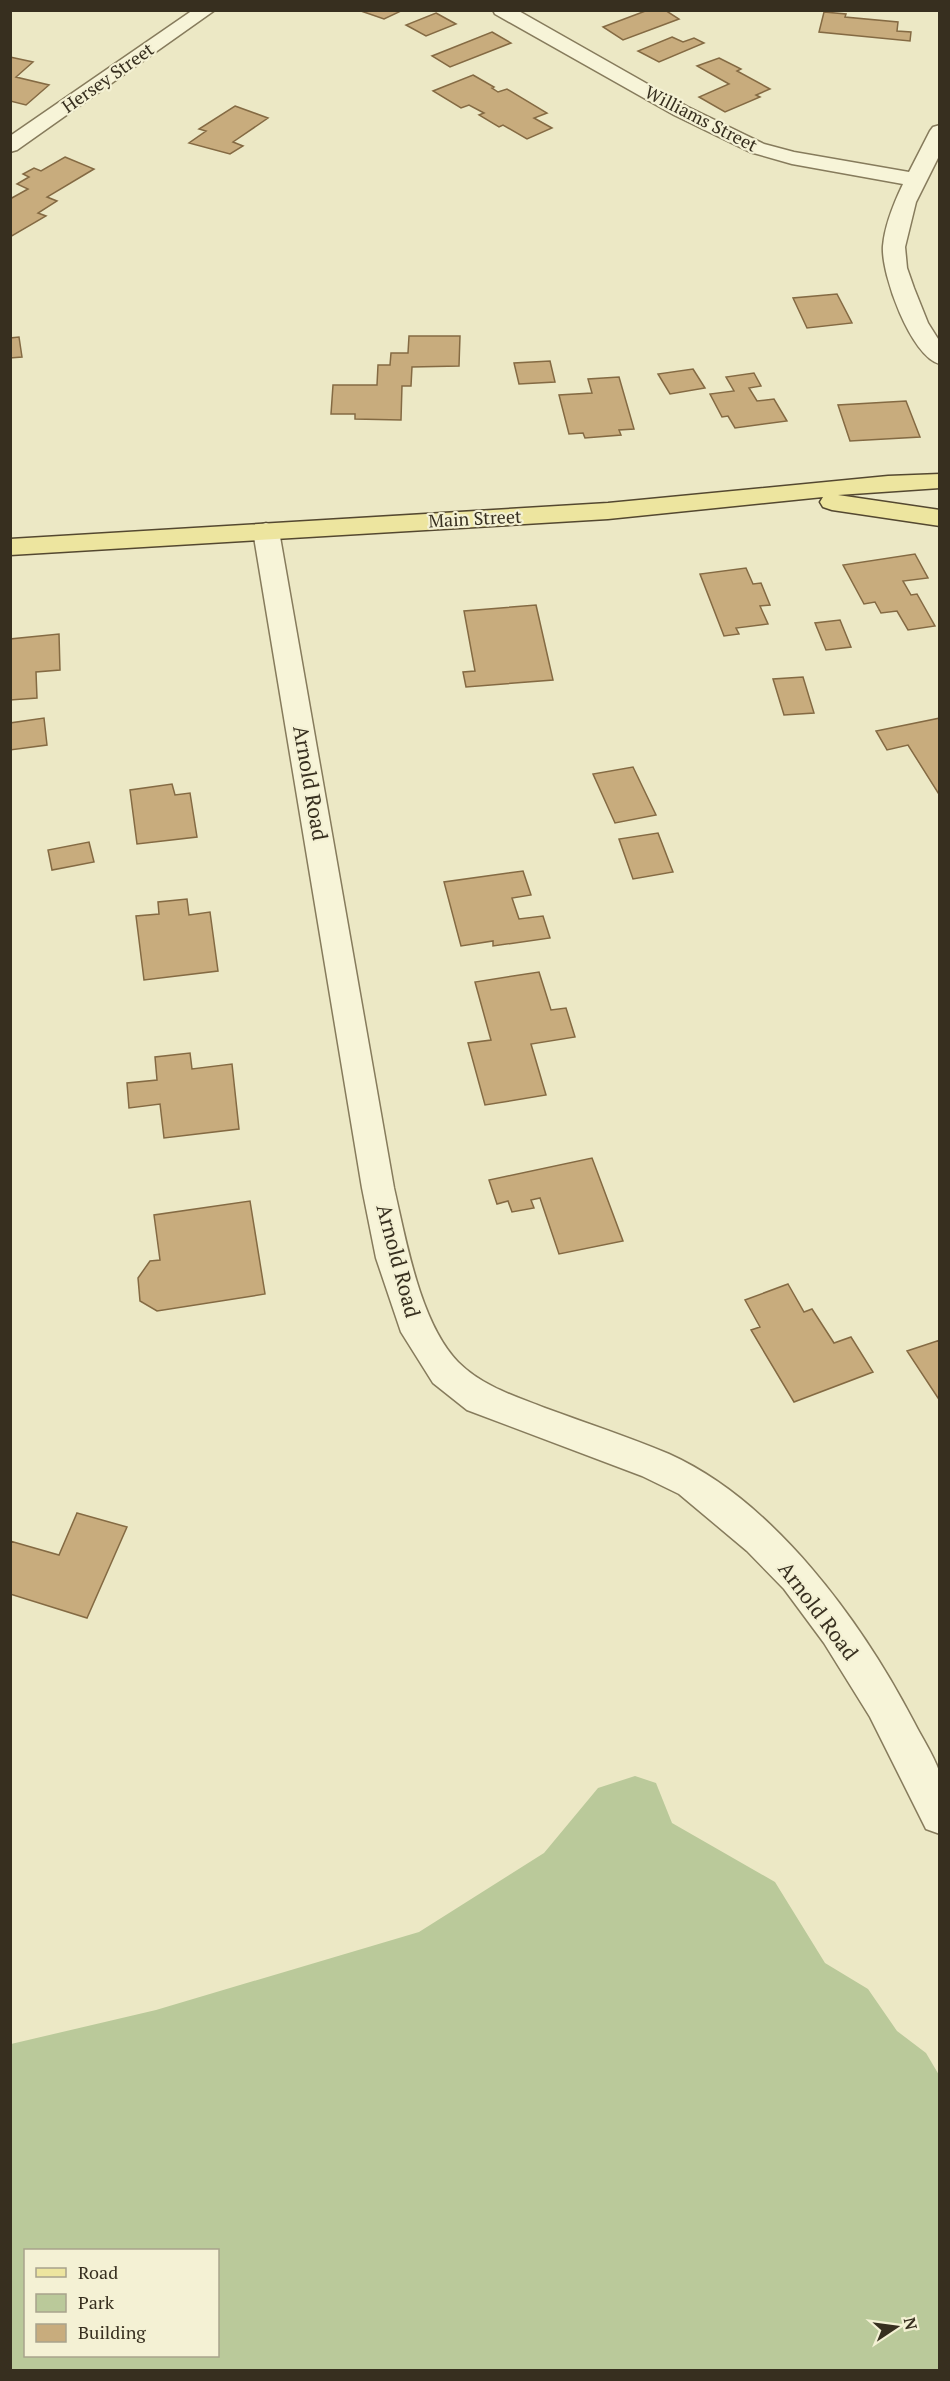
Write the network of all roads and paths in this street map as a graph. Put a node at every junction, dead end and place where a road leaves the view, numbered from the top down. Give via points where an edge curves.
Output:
1 (206, 10) edge
2 (502, 10) edge
3 (939, 131) edge
4 (10, 146) edge
5 (917, 180) junction
6 (939, 357) edge
7 (939, 481) edge
8 (789, 494) junction
9 (939, 518) edge
10 (266, 531) junction
11 (10, 547) edge
12 (939, 1815) edge

1 - 4 street, Hersey Street
2 - 5 street, Williams Street via 681,111 757,148
3 - 5 street
5 - 6 street via 898,226 894,249 912,316
7 - 8 main road, Main Street
8 - 9 main road
8 - 10 main road, Main Street via 608,511
10 - 11 main road, Main Street
10 - 12 street, Arnold Road via 378,1188 393,1258 418,1332 445,1372 480,1399 655,1465 692,1483 760,1539 797,1577 837,1631 884,1704

